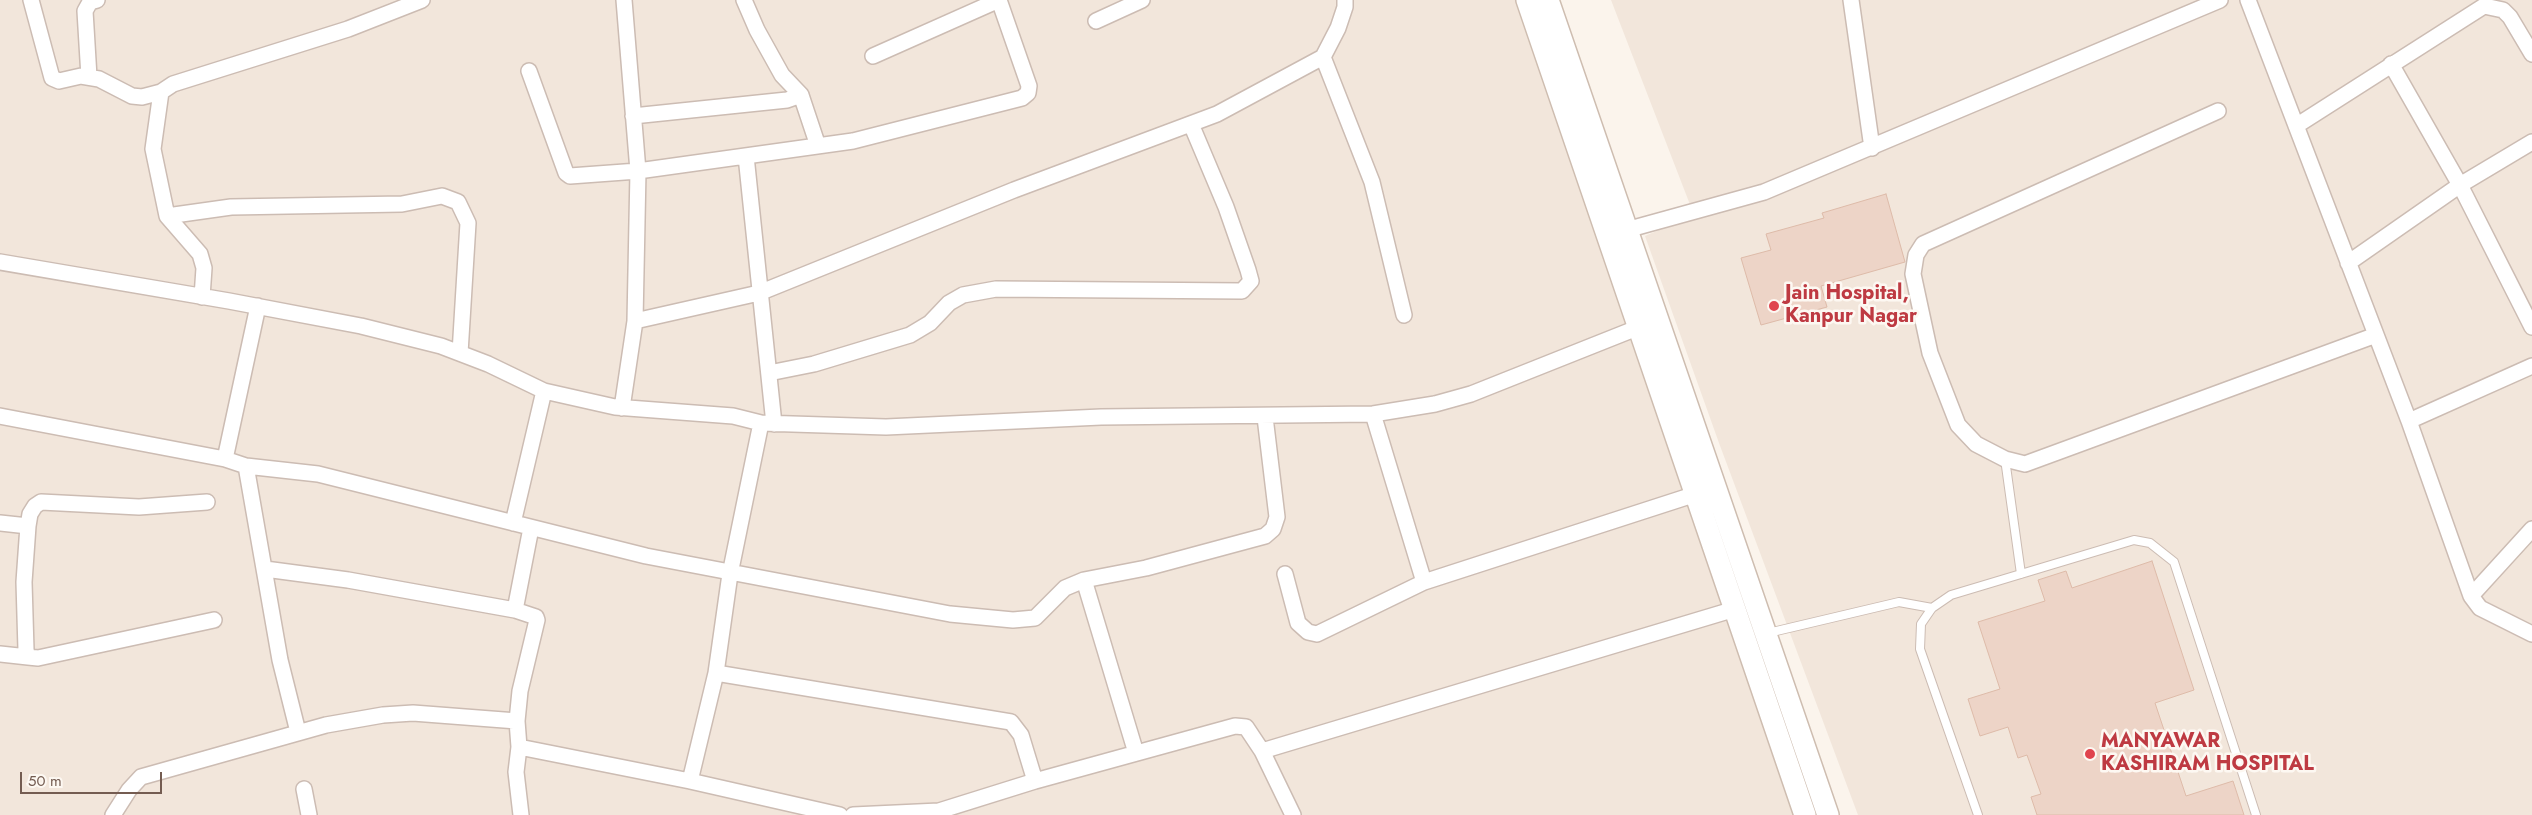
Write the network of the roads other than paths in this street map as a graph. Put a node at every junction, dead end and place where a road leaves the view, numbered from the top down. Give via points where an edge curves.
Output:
1 (31, 0) edge
2 (97, 0) edge
3 (422, 0) edge
4 (624, 0) edge
5 (744, 0) edge
6 (999, 0) edge
7 (1142, 0) edge
8 (1345, 0) edge
9 (1527, 0) edge
10 (1548, 0) edge
11 (1851, 0) edge
12 (2220, 0) edge
13 (2248, 0) edge
14 (1096, 21) dead end
15 (2532, 54) edge
16 (873, 56) dead end
17 (1323, 57) junction
18 (2391, 64) junction
19 (529, 71) dead end
20 (89, 77) junction
21 (161, 92) junction
22 (801, 95) junction
23 (2218, 111) dead end
24 (633, 116) junction
25 (1191, 124) junction
26 (2296, 126) junction
27 (2532, 142) edge
28 (818, 146) junction
29 (1872, 148) junction
30 (746, 156) junction
31 (638, 171) junction
32 (2460, 185) junction
33 (166, 216) junction
34 (1617, 233) junction
35 (0, 262) edge
36 (2348, 263) junction
37 (759, 293) junction
38 (202, 297) junction
39 (258, 306) junction
40 (1404, 316) dead end
41 (635, 321) junction
42 (1648, 324) junction
43 (2532, 327) edge
44 (2376, 335) junction
45 (460, 353) junction
46 (2532, 366) edge
47 (768, 373) junction
48 (544, 391) junction
49 (622, 408) junction
50 (1373, 414) junction
51 (0, 416) edge
52 (1265, 417) junction
53 (2409, 421) junction
54 (767, 424) junction
55 (225, 459) junction
56 (2005, 459) junction
57 (246, 466) junction
58 (1696, 494) junction
59 (206, 502) dead end
60 (0, 523) edge
61 (513, 523) junction
62 (28, 526) junction
63 (531, 528) junction
64 (2532, 529) edge
65 (265, 569) junction
66 (730, 574) junction
67 (1285, 574) dead end
68 (2021, 574) junction
69 (1084, 580) junction
70 (1424, 582) junction
71 (2471, 596) junction
72 (1932, 608) junction
73 (1735, 609) junction
74 (515, 610) junction
75 (214, 620) dead end
76 (1766, 634) junction
77 (2532, 634) edge
78 (0, 654) edge
79 (28, 657) junction
80 (716, 673) junction
81 (517, 721) junction
82 (298, 732) junction
83 (519, 748) junction
84 (1262, 751) junction
85 (1136, 753) junction
86 (690, 781) junction
87 (1035, 781) junction
88 (304, 789) dead end
89 (937, 814) edge
90 (112, 815) edge
91 (309, 815) edge
92 (521, 815) edge
93 (840, 815) edge
94 (853, 815) edge
95 (1293, 815) edge
96 (1805, 815) edge
97 (1828, 815) edge
98 (1978, 815) edge
99 (2256, 815) edge

1 - 20 street via 52,78 59,81
2 - 20 street via 90,2 85,11
3 - 21 street via 348,29 173,84
4 - 24 street
5 - 22 street via 782,75
6 - 16 street
6 - 28 street via 1029,86 1028,93 1022,98 853,141
7 - 14 street
8 - 17 street via 1346,7 1338,28
9 - 34 main road
10 - 34 main road
11 - 29 street
12 - 29 street
13 - 26 street
15 - 18 street via 2503,10 2484,6
17 - 25 street
17 - 40 street via 1372,182
18 - 26 street
18 - 32 street
19 - 31 street via 566,173 578,177
20 - 21 street via 103,80 132,96
21 - 33 street via 153,149
22 - 24 street via 787,100
22 - 28 street
23 - 56 street via 1923,244 1916,255 1913,274 1930,353 1958,425 1976,444
24 - 31 street
25 - 37 street via 1014,190
25 - 47 street via 1248,270 1251,281 1242,291 996,289 963,295 910,335 814,364
26 - 36 street
27 - 32 street
28 - 30 street
29 - 34 street via 1764,192
30 - 31 street
30 - 37 street
31 - 41 street
32 - 36 street
32 - 43 street
33 - 38 street via 200,254 204,268
33 - 45 street via 230,207 402,204 442,196 458,202 468,223
34 - 42 main road
35 - 38 street
36 - 44 street
37 - 41 street
37 - 47 street
38 - 39 street
39 - 45 street via 361,326
39 - 55 street
41 - 49 street
42 - 50 street via 1470,394 1435,404
42 - 58 main road
42 - 76 main road
44 - 53 street
44 - 56 street via 2025,464
45 - 48 street
46 - 53 street
47 - 54 street
48 - 49 street
48 - 61 street
49 - 54 street via 733,416
50 - 52 street
50 - 70 street
51 - 55 street
52 - 54 street via 1101,417 886,427
52 - 69 street via 1277,517 1265,536 1146,568
53 - 71 street
54 - 66 street
55 - 57 street
56 - 68 lane
57 - 61 street via 318,474
57 - 65 street
58 - 70 street
58 - 73 main road
59 - 62 street via 139,507 41,502 30,514
60 - 62 street
61 - 63 street
62 - 79 street via 24,582
63 - 66 street
63 - 74 street
64 - 71 street
65 - 74 street via 348,580
65 - 82 street via 280,660
66 - 69 street via 950,614 1013,620 1035,618 1065,588
66 - 80 street
67 - 70 street via 1298,623 1316,634
68 - 72 lane via 1951,595
68 - 99 lane via 2134,540 2150,543 2174,562
69 - 85 street
71 - 77 street via 2480,608
72 - 76 lane via 1900,602
72 - 98 lane via 1921,624 1920,649
73 - 84 street
73 - 96 main road
74 - 81 street via 537,620 520,691
75 - 79 street via 54,656
76 - 97 main road
78 - 79 street
80 - 86 street
80 - 87 street via 1011,722 1021,735
81 - 82 street via 412,713 354,719
81 - 83 street
82 - 90 street via 141,777
83 - 86 street
83 - 92 street via 516,772
84 - 85 street via 1246,727 1235,726
84 - 95 street
85 - 87 street
86 - 93 street
87 - 89 street
88 - 91 street
89 - 94 street

